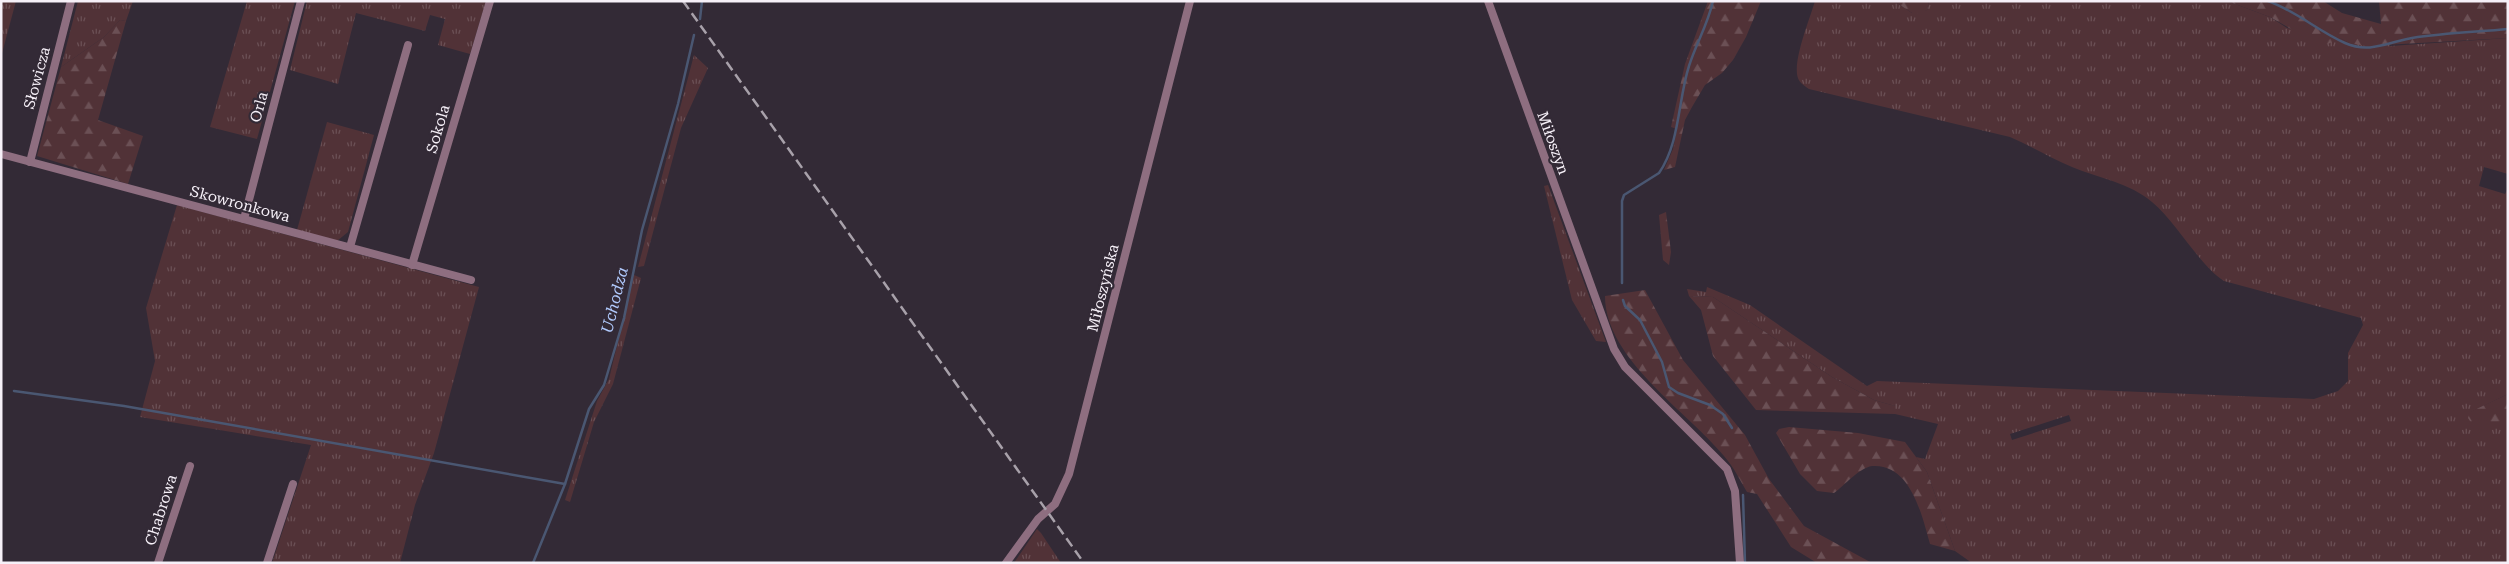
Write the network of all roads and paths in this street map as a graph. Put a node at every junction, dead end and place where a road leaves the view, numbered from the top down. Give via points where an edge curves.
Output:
1 (71, 1) edge
2 (301, 1) edge
3 (490, 1) edge
4 (1190, 1) edge
5 (1488, 1) edge
6 (408, 45) dead end
7 (1, 154) edge
8 (30, 162) junction
9 (244, 219) junction
10 (350, 247) junction
11 (412, 265) junction
12 (471, 280) dead end
13 (190, 466) dead end
14 (293, 484) dead end
15 (158, 563) edge
16 (267, 563) edge
17 (1006, 563) edge
18 (1740, 563) edge

1 - 8 street, Słowicza
2 - 9 street, Orla
3 - 11 street, Sokola
4 - 17 street, Miłoszyńska via 1070,474 1055,504 1038,519
5 - 18 street, Miłoszyn via 1614,349 1625,366 1727,469 1735,492
6 - 10 street
7 - 8 street, Skowronkowa
8 - 9 street, Skowronkowa
9 - 10 street, Skowronkowa
10 - 11 street, Skowronkowa
11 - 12 street, Skowronkowa
13 - 15 street, Chabrowa
14 - 16 street

